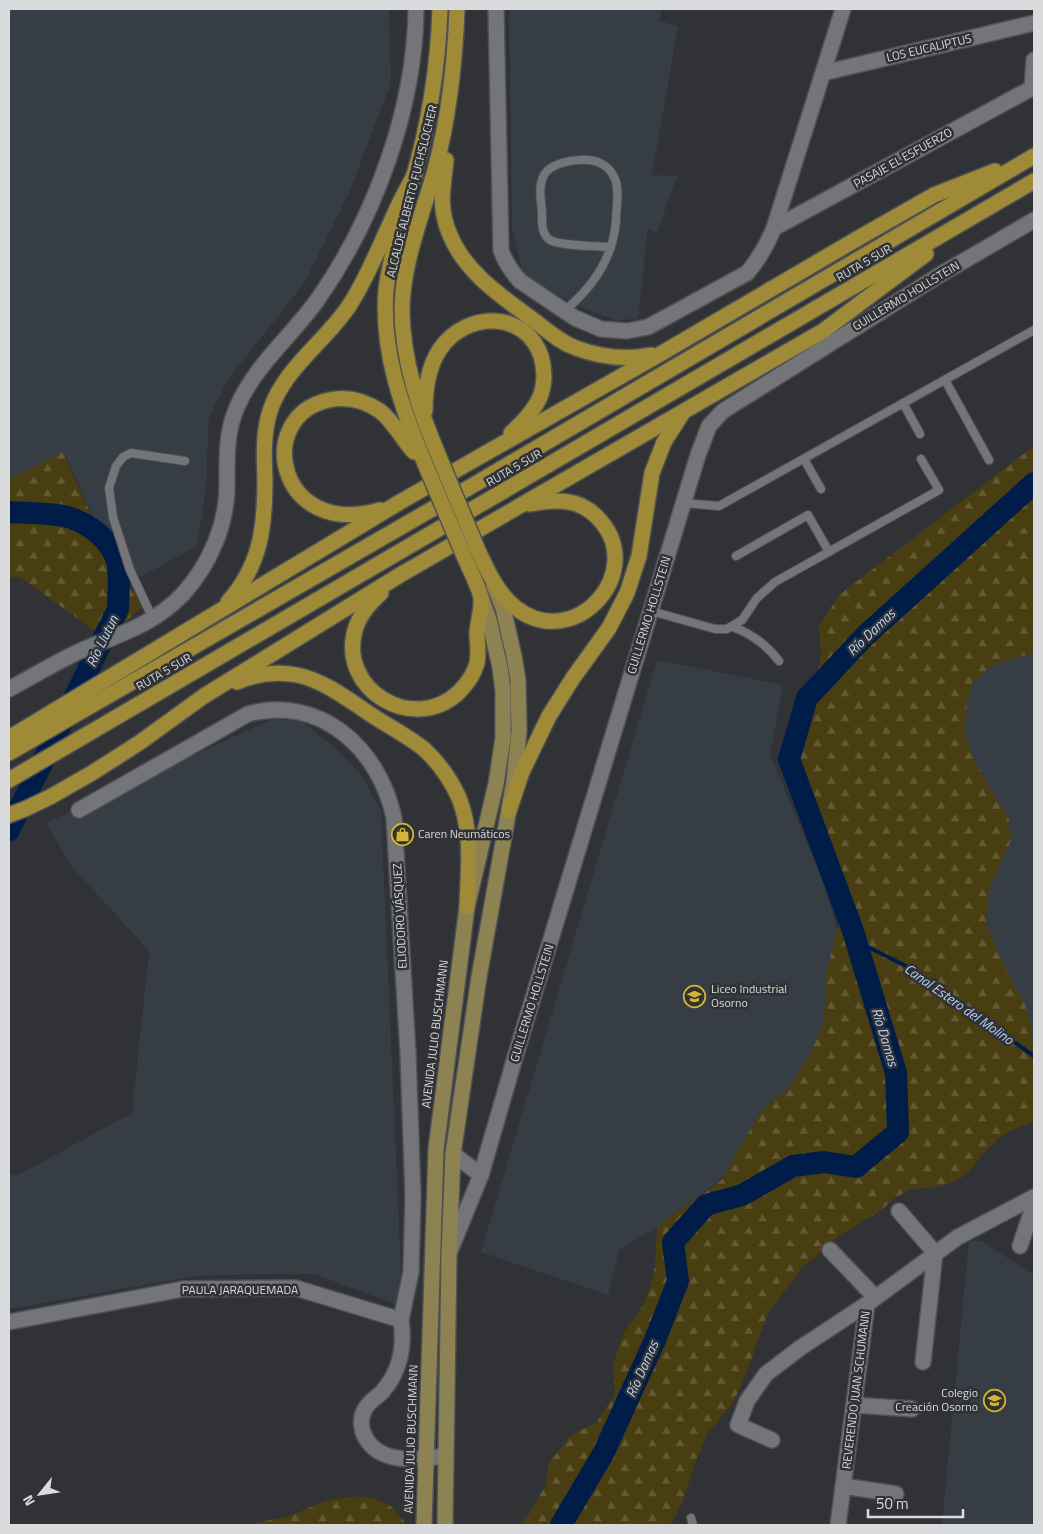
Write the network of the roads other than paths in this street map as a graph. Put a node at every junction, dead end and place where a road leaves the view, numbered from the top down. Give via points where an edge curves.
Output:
1 (416, 9) edge
2 (440, 9) edge
3 (457, 9) edge
4 (496, 9) edge
5 (843, 9) edge
6 (1034, 24) edge
7 (1034, 60) edge
8 (823, 73) junction
9 (446, 119) junction
10 (1033, 157) edge
11 (415, 174) junction
12 (1034, 181) edge
13 (983, 211) junction
14 (1034, 220) edge
15 (774, 228) junction
16 (611, 247) junction
17 (564, 311) junction
18 (1034, 330) edge
19 (662, 353) junction
20 (945, 380) junction
21 (903, 403) junction
22 (683, 412) junction
23 (426, 428) junction
24 (920, 434) dead end
25 (497, 446) junction
26 (804, 459) junction
27 (921, 459) dead end
28 (988, 460) dead end
29 (186, 461) dead end
30 (424, 464) junction
31 (821, 489) dead end
32 (400, 502) junction
33 (684, 503) junction
34 (511, 511) junction
35 (829, 552) junction
36 (464, 556) joint
37 (736, 556) dead end
38 (400, 575) junction
39 (489, 575) junction
40 (481, 597) junction
41 (219, 611) junction
42 (650, 611) junction
43 (156, 617) junction
44 (732, 627) junction
45 (779, 661) dead end
46 (9, 689) edge
47 (204, 696) junction
48 (9, 738) edge
49 (9, 753) edge
50 (9, 780) edge
51 (79, 810) dead end
52 (509, 811) junction
53 (9, 815) edge
54 (467, 907) junction
55 (453, 1154) junction
56 (481, 1175) junction
57 (1034, 1197) edge
58 (1034, 1204) edge
59 (899, 1211) dead end
60 (1020, 1246) dead end
61 (830, 1250) dead end
62 (934, 1253) junction
63 (449, 1254) junction
64 (871, 1301) junction
65 (401, 1320) junction
66 (9, 1322) edge
67 (922, 1362) dead end
68 (854, 1404) junction
69 (912, 1409) dead end
70 (772, 1440) dead end
71 (446, 1456) junction
72 (425, 1458) junction
73 (843, 1486) junction
74 (896, 1494) dead end
75 (424, 1525) edge
76 (445, 1525) edge
77 (838, 1525) edge

1 - 43 street via 405,100 396,136 369,208 347,253 318,300 242,396 228,438 227,498 215,544 192,584
2 - 11 highway, ALCALDE ALBERTO FUCHSLOCHER via 433,93
3 - 9 highway, ALCALDE ALBERTO FUCHSLOCHER via 454,65
4 - 17 street via 501,250 508,267 520,280
5 - 8 street
6 - 8 street, LOS EUCALIPTUS
7 - 15 street, PASAJE EL ESFUERZO via 1032,88
8 - 15 street
9 - 19 highway via 448,135 442,180 443,209 455,246 470,267 560,341 588,352 618,358
9 - 23 highway, ALCALDE ALBERTO FUCHSLOCHER via 429,191 410,251 403,293 405,346
10 - 19 highway via 934,195
10 - 49 highway, RUTA 5 SUR
11 - 30 highway, ALCALDE ALBERTO FUCHSLOCHER via 389,267 386,328 395,382
11 - 41 highway via 357,294 337,322 292,372 277,396 265,436 265,514 261,540 246,577
12 - 13 highway, RUTA 5 SUR
13 - 22 highway via 823,331
13 - 50 highway, RUTA 5 SUR
14 - 33 street, GUILLERMO HOLLSTEIN via 722,411 709,426
15 - 17 street via 766,247 747,273 648,328 627,331 601,329
16 - 16 lane via 615,235 618,189 612,172 593,160 564,162 550,168 540,188 546,236 557,242
16 - 17 lane via 593,282
18 - 20 lane
19 - 25 highway
20 - 21 lane
20 - 28 lane
21 - 24 lane
21 - 26 lane
22 - 34 highway
22 - 52 highway via 664,442 652,473 639,556 626,593 609,628 549,716 522,772
23 - 25 highway via 426,391 440,348 466,326 483,321 502,322 520,328 536,345 544,380 535,406
23 - 39 highway, ALCALDE ALBERTO FUCHSLOCHER, bridge
25 - 32 highway
26 - 31 lane
26 - 33 lane via 719,506
27 - 35 lane via 939,490
29 - 43 lane via 131,454 123,457 116,466 109,488 113,517 130,570
30 - 32 highway via 389,419 364,402 345,398 324,401 294,421 285,449 286,467 297,491 310,504 326,512 348,515
30 - 36 highway, ALCALDE ALBERTO FUCHSLOCHER, bridge
32 - 41 highway
33 - 42 street, GUILLERMO HOLLSTEIN
34 - 38 highway
34 - 39 highway, ALCALDE ALBERTO FUCHSLOCHER via 556,501 585,507 601,520 611,539 615,559 611,580 602,598 587,611 570,619 550,621 531,617 514,607
35 - 37 lane via 808,515
35 - 44 lane via 775,582
36 - 40 highway, AVENIDA JULIO BUSCHMANN
38 - 40 highway via 365,610 355,628 353,644 354,661 363,681 378,696 398,706 418,709 438,705 455,695 469,680 477,662
38 - 47 highway
39 - 52 main road via 503,608 518,680 518,756
40 - 54 main road, AVENIDA JULIO BUSCHMANN via 500,667 503,738 496,784
41 - 48 highway
42 - 44 lane via 715,629
42 - 56 street, GUILLERMO HOLLSTEIN
43 - 46 street
44 - 45 lane via 764,643
47 - 53 highway via 92,773 50,798
47 - 54 highway via 255,676 281,673 305,677 412,740 444,771 463,810 469,838
51 - 65 street, ELIODORO VÁSQUEZ via 248,714 270,710 299,711 324,721 354,743 374,766 387,791 394,818 408,1053 414,1196 411,1272
52 - 55 main road via 479,977
54 - 72 main road, AVENIDA JULIO BUSCHMANN via 436,1149
55 - 56 street
55 - 63 main road
56 - 63 street, GUILLERMO HOLLSTEIN
57 - 62 street, REVERENDO JUAN SCHUMANN
58 - 60 street
59 - 62 street
61 - 64 street
62 - 64 street, REVERENDO JUAN SCHUMANN
62 - 67 street
63 - 71 main road
64 - 68 street, REVERENDO JUAN SCHUMANN
64 - 70 street via 766,1374 747,1401 738,1425
65 - 66 street, PAULA JARAQUEMADA via 296,1288 183,1289
65 - 72 street via 403,1342 399,1363 388,1384 364,1411 362,1430 368,1441 386,1455 402,1459
68 - 69 street
68 - 73 street, REVERENDO JUAN SCHUMANN
71 - 72 street
71 - 76 main road
72 - 75 main road, AVENIDA JULIO BUSCHMANN
73 - 74 street
73 - 77 street, REVERENDO JUAN SCHUMANN

